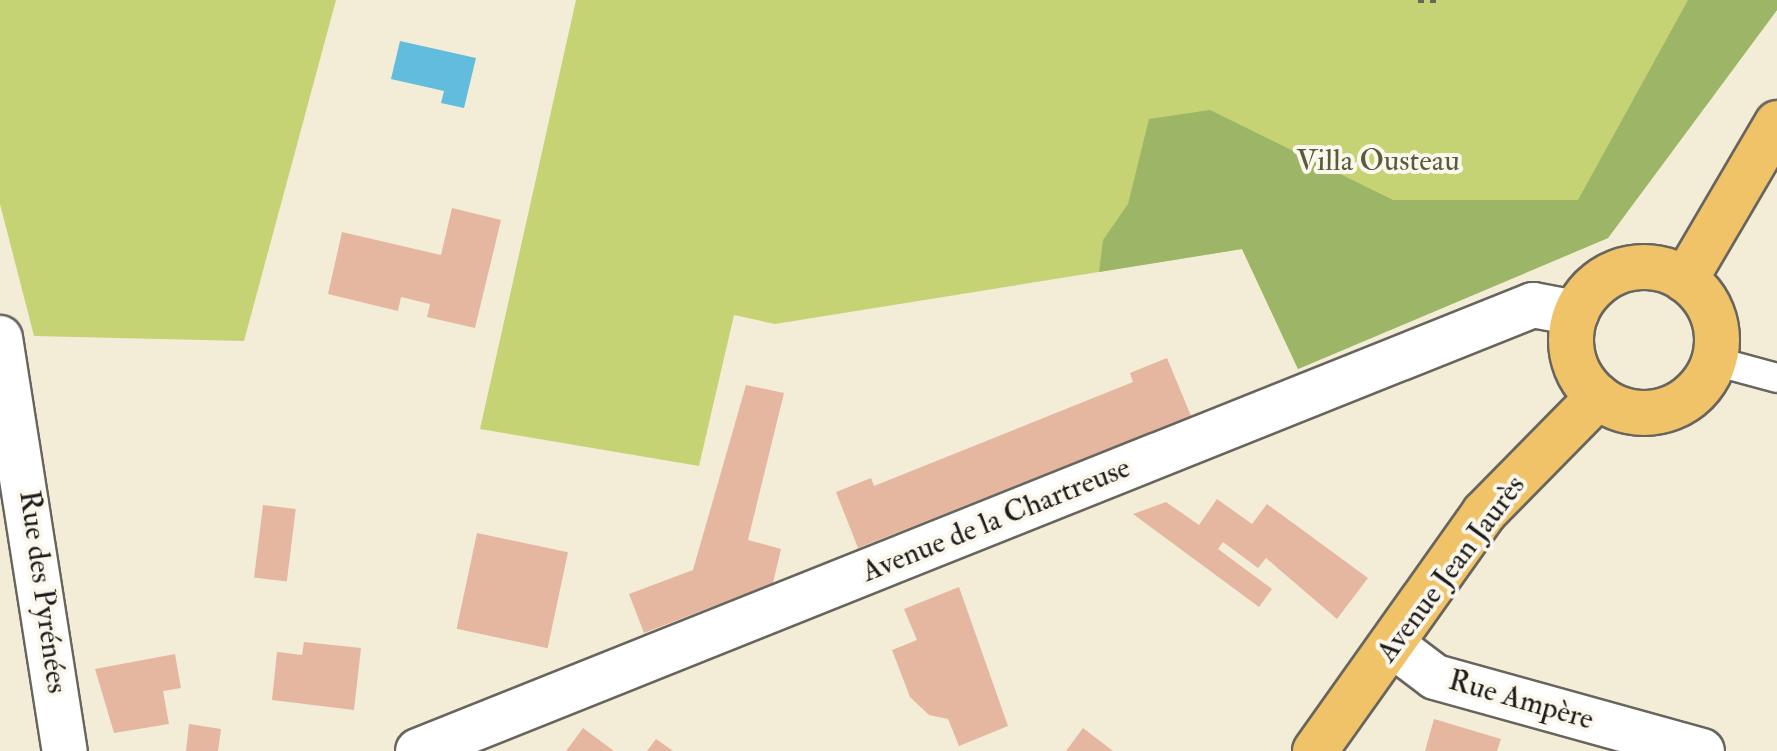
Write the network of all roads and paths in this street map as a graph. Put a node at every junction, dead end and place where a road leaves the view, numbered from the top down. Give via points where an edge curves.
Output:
1 (1418, 0) edge
2 (1440, 0) edge
3 (1777, 123) edge
4 (1685, 280) junction
5 (1576, 313) junction
6 (1, 348) edge
7 (1714, 361) junction
8 (1777, 378) edge
9 (1598, 397) junction
10 (1394, 646) junction
11 (65, 751) edge
12 (418, 751) edge
13 (1315, 751) edge
14 (1702, 751) edge

1 - 2 path
3 - 4 main road
4 - 5 main road via 1644,267 1622,271 1603,280
4 - 7 main road via 1713,315
5 - 9 main road via 1573,359
5 - 12 street, Avenue de la Chartreuse via 1533,305
6 - 11 street, Rue des Pyrénées
7 - 8 lane
7 - 9 main road via 1704,382 1666,410 1619,409
9 - 10 main road, Avenue Jean Jaurès via 1484,513
10 - 13 main road, Avenue Jean Jaurès
10 - 14 street, Rue Ampère via 1435,677

